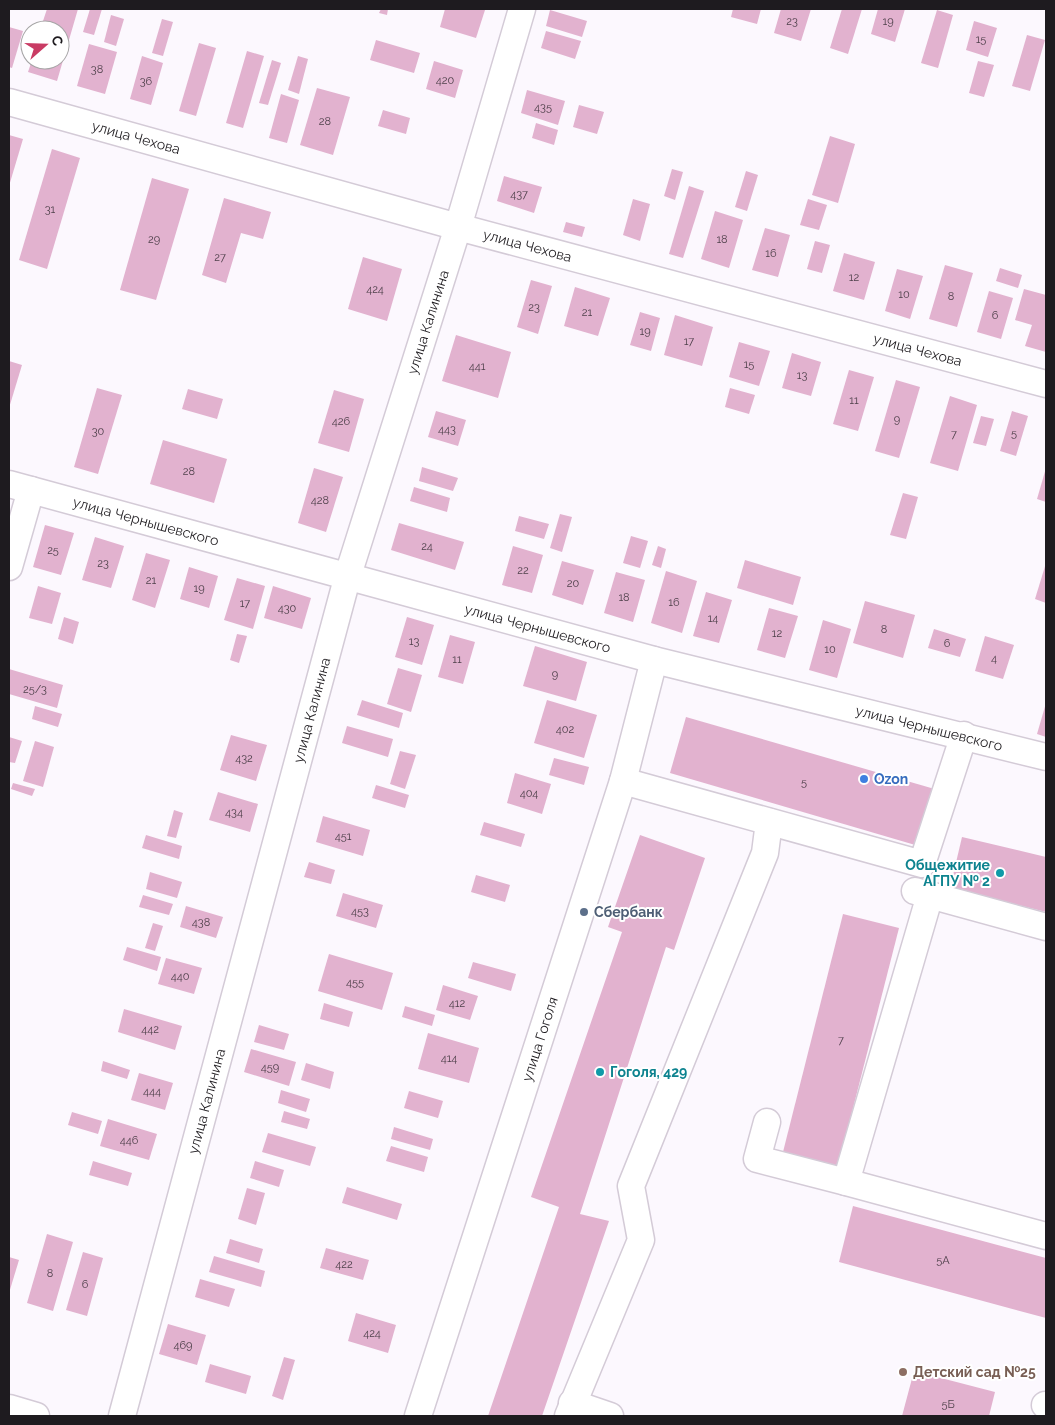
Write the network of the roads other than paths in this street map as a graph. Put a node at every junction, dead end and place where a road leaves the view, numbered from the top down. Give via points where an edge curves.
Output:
1 (522, 9) edge
2 (9, 102) edge
3 (458, 228) junction
4 (1046, 384) edge
5 (20, 487) edge
6 (9, 567) edge
7 (348, 576) junction
8 (654, 660) junction
9 (964, 735) junction
10 (1046, 758) edge
11 (623, 781) junction
12 (768, 822) junction
13 (922, 864) junction
14 (930, 894) junction
15 (1046, 927) edge
16 (767, 1122) dead end
17 (846, 1182) junction
18 (1046, 1236) edge
19 (9, 1408) edge
20 (570, 1410) edge
21 (36, 1416) edge
22 (122, 1416) edge
23 (418, 1416) edge
24 (610, 1416) edge

1 - 3 street, улица Калинина
2 - 3 street, улица Чехова
3 - 4 street, улица Чехова
3 - 7 street, улица Калинина
5 - 6 street, улица Чернышевского
5 - 7 street, улица Чернышевского
7 - 8 street, улица Чернышевского
7 - 22 street, улица Калинина
8 - 9 street, улица Чернышевского
8 - 11 street, улица Гоголя
9 - 10 street, улица Чернышевского
9 - 13 street
11 - 12 street
11 - 23 street, улица Гоголя
12 - 13 street
12 - 20 street via 765,853 631,1186 641,1240
13 - 14 street via 915,891
14 - 15 street
14 - 17 street
16 - 17 street via 757,1159
17 - 18 street
19 - 21 street
20 - 24 street

